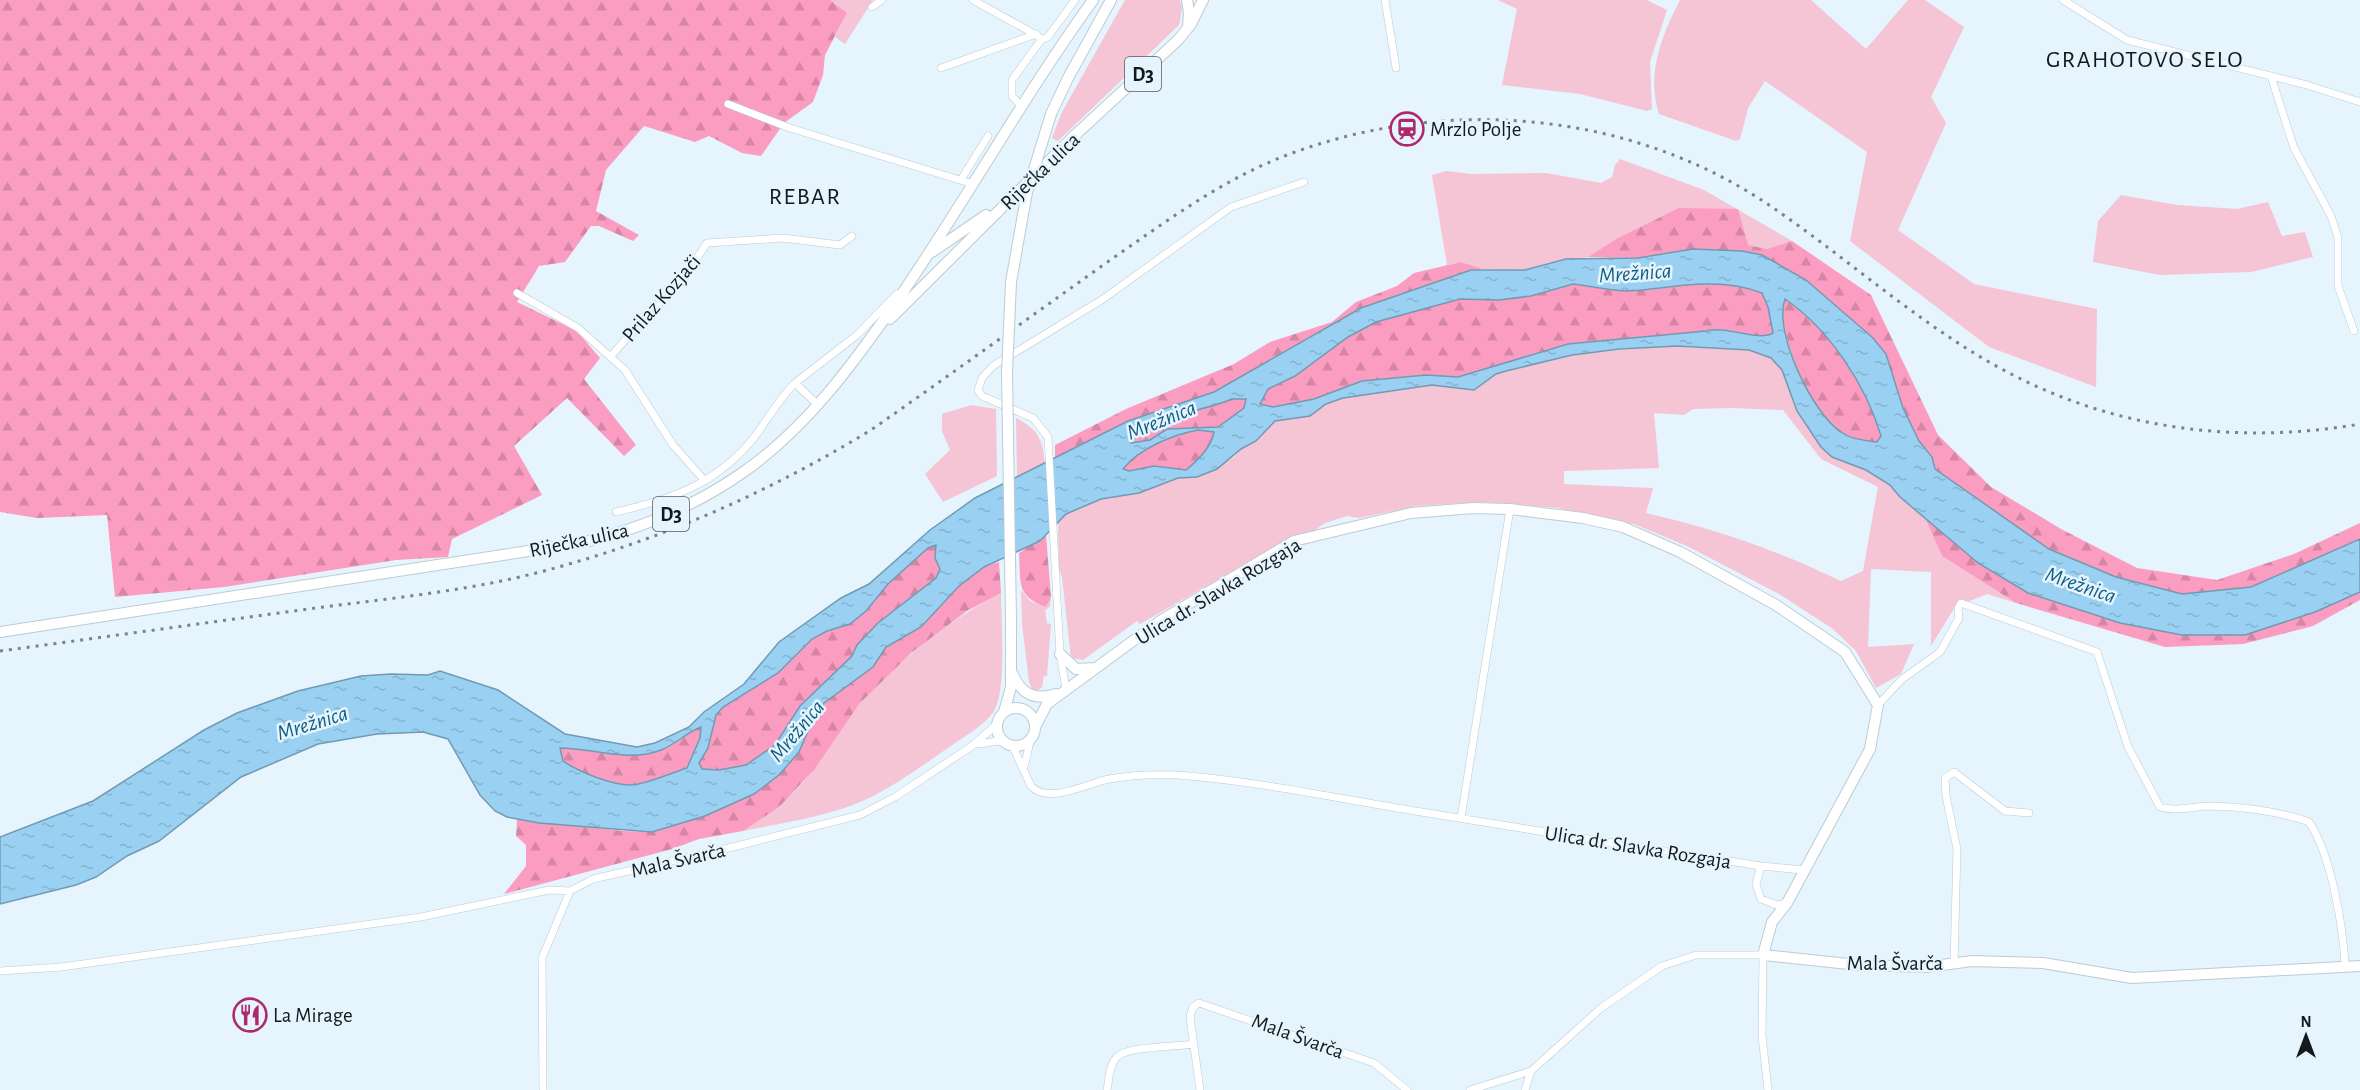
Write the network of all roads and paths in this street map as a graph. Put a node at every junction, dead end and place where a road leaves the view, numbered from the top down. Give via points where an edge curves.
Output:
1 (882, 0) edge
2 (973, 0) edge
3 (1075, 0) edge
4 (1093, 0) edge
5 (1111, 0) edge
6 (1187, 0) edge
7 (1203, 0) edge
8 (1385, 0) edge
9 (2062, 0) edge
10 (872, 7) dead end
11 (1186, 32) junction
12 (1038, 37) junction
13 (941, 68) dead end
14 (1396, 68) dead end
15 (2271, 76) junction
16 (2360, 102) edge
17 (728, 104) dead end
18 (1021, 106) junction
19 (988, 135) dead end
20 (962, 178) junction
21 (1304, 182) dead end
22 (973, 184) junction
23 (1013, 196) junction
24 (852, 236) dead end
25 (931, 252) junction
26 (914, 277) junction
27 (517, 293) dead end
28 (2354, 331) dead end
29 (871, 338) junction
30 (611, 356) junction
31 (795, 383) junction
32 (818, 405) junction
33 (705, 482) junction
34 (1510, 509) junction
35 (616, 512) dead end
36 (0, 632) edge
37 (1060, 654) junction
38 (1095, 668) junction
39 (1011, 672) junction
40 (1011, 687) junction
41 (1064, 691) junction
42 (1047, 704) junction
43 (1878, 705) junction
44 (1022, 709) junction
45 (1004, 712) junction
46 (998, 724) junction
47 (1035, 727) junction
48 (1031, 738) junction
49 (1010, 744) junction
50 (972, 746) junction
51 (1024, 769) junction
52 (2029, 813) dead end
53 (1461, 818) junction
54 (1761, 866) junction
55 (1803, 870) junction
56 (570, 891) junction
57 (1787, 903) junction
58 (1763, 955) junction
59 (1954, 964) junction
60 (2344, 966) junction
61 (2360, 966) edge
62 (0, 971) edge
63 (1193, 1044) junction
64 (1531, 1071) junction
65 (543, 1090) edge
66 (1107, 1090) edge
67 (1200, 1090) edge
68 (1407, 1090) edge
69 (1470, 1090) edge
70 (1525, 1090) edge
71 (1768, 1090) edge

1 - 10 street
2 - 12 street
3 - 12 street via 1048,37
4 - 18 street, Riječka ulica / D3
5 - 39 street, bridge via 1051,114 1027,192 1011,282 1007,372
6 - 11 street
7 - 11 street, Riječka ulica / D3
8 - 14 street
9 - 15 street via 2127,39
11 - 23 street, Riječka ulica / D3
12 - 13 street
12 - 18 street via 1012,80 1012,96
15 - 16 street
15 - 28 street via 2294,148 2331,216 2338,238 2337,279
17 - 20 street via 790,128
18 - 22 street, Riječka ulica / D3
19 - 20 street
20 - 22 street
21 - 37 street via 1231,207 1103,299 993,366 982,378 978,390 982,396 1033,418 1048,437
22 - 25 street, Riječka ulica / D3
23 - 25 street
23 - 29 street, Riječka ulica / D3
24 - 30 street, Prilaz Kozjači via 840,245 783,238 707,243
25 - 26 street, Riječka ulica / D3
26 - 29 street, Riječka ulica / D3
26 - 31 street, Riječka ulica via 857,334
27 - 30 street, Prilaz Kozjači via 578,328
29 - 32 street, Riječka ulica / D3
30 - 33 street, Prilaz Kozjači via 626,370 673,445
31 - 32 street
31 - 33 street, Riječka ulica via 755,436 720,473
32 - 36 street, Riječka ulica / D3 via 743,473 699,500 625,532 581,543
33 - 35 street, Riječka ulica via 658,503
34 - 38 street, Ulica dr. Slavka Rozgaja via 1411,513 1294,541 1160,621
34 - 43 street, Ulica dr. Slavka Rozgaja via 1623,527 1680,552 1776,605 1845,652
34 - 53 street
37 - 38 street via 1076,669
37 - 41 street
38 - 41 street, Ulica dr. Slavka Rozgaja
39 - 40 street
39 - 41 street via 1028,695 1043,697
40 - 44 street
40 - 45 street
41 - 42 street, Ulica dr. Slavka Rozgaja
42 - 44 street, Ulica dr. Slavka Rozgaja
42 - 47 street, Ulica dr. Slavka Rozgaja
43 - 55 street via 1870,749
43 - 60 street via 1901,680 1940,651 1959,618 1961,603 2097,652 2128,747 2160,807 2257,810 2309,822 2322,844 2338,911
44 - 45 street
44 - 47 street via 1032,715
45 - 46 street
46 - 49 street via 1001,737
46 - 50 street, Mala Švarča
47 - 48 street
48 - 49 street via 1023,744
48 - 51 street
49 - 50 street via 987,742
49 - 51 street, Ulica dr. Slavka Rozgaja
50 - 56 street, Mala Švarča via 896,797 860,815 593,879
51 - 53 street, Ulica dr. Slavka Rozgaja via 1035,790 1046,793 1151,774 1319,794
52 - 59 street via 2005,811 1954,772 1945,778 1957,849
53 - 54 street, Ulica dr. Slavka Rozgaja
54 - 55 street, Ulica dr. Slavka Rozgaja
54 - 57 street via 1756,884 1761,900 1776,905
55 - 57 street
56 - 62 street via 549,890 421,917 167,953
56 - 65 street via 542,958
57 - 58 street via 1772,922
58 - 59 street, Mala Švarča via 1858,965
58 - 64 street, Mala Švarča via 1696,955 1662,966 1601,1008
58 - 71 street via 1762,1035
59 - 60 street, Mala Švarča via 2043,963 2132,978
60 - 61 street, Mala Švarča
63 - 66 street via 1123,1052 1112,1065
63 - 67 street
63 - 68 street, Mala Švarča via 1190,1017 1192,1006 1199,1003 1374,1063
64 - 69 street, Mala Švarča
64 - 70 street

